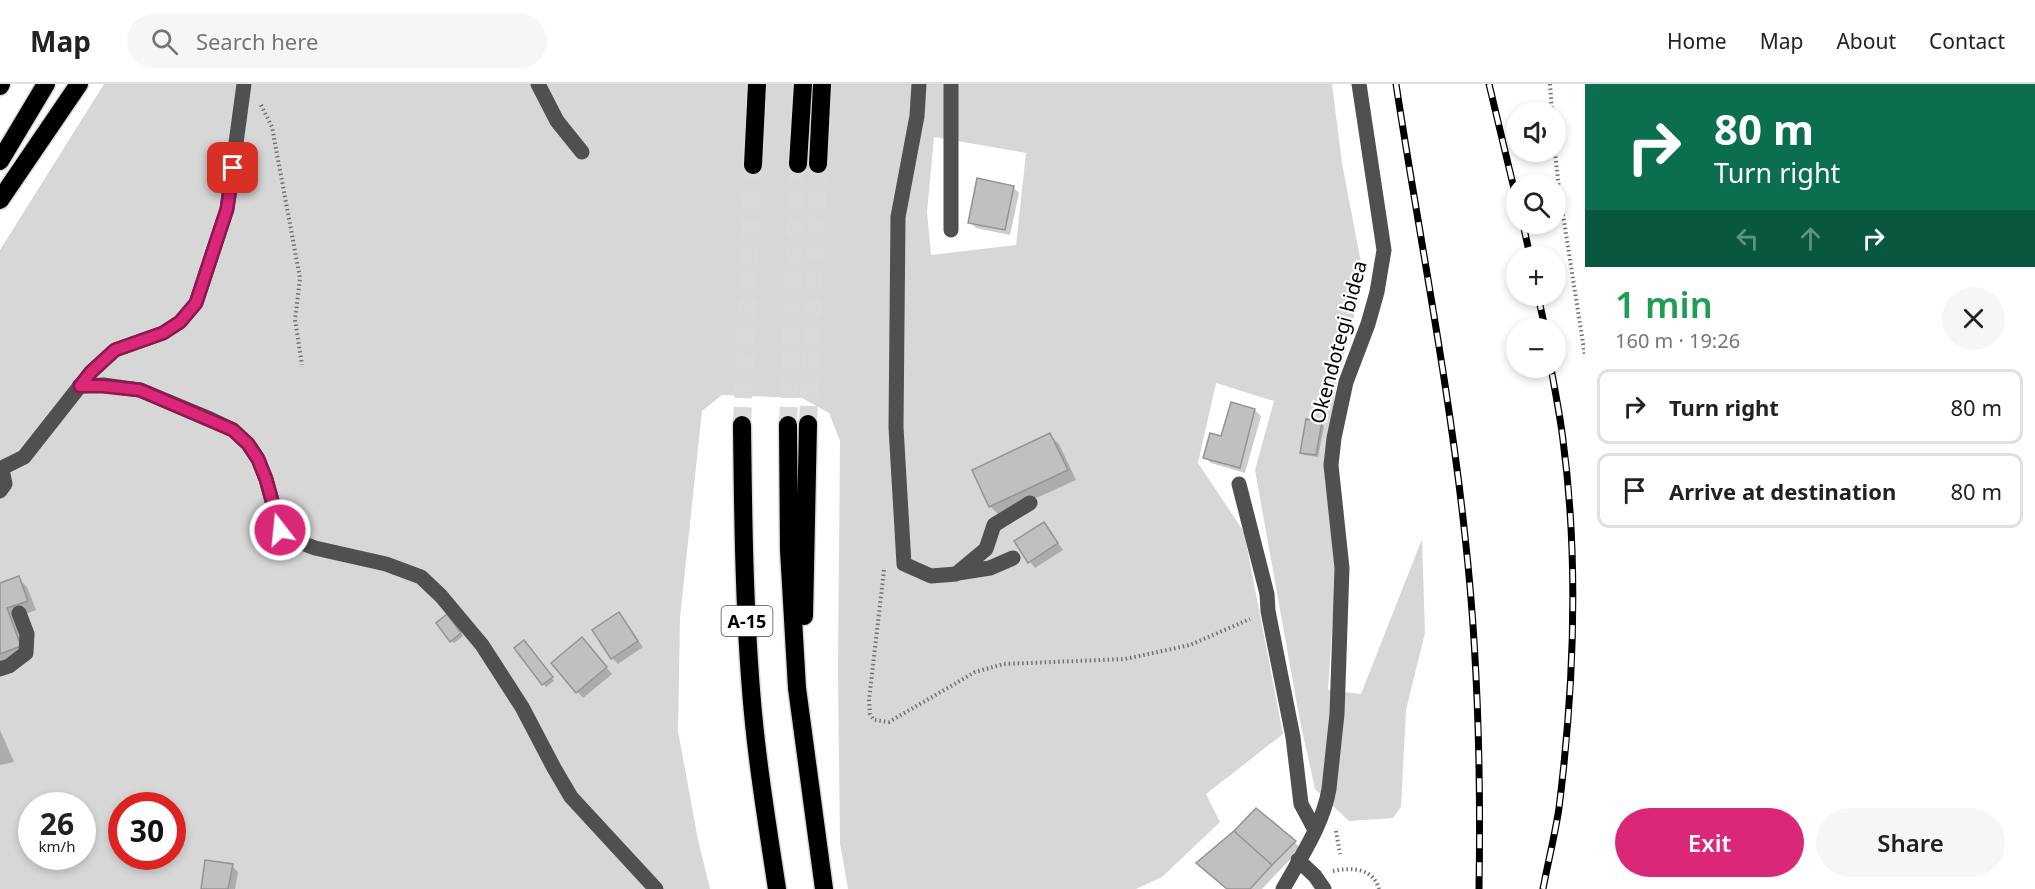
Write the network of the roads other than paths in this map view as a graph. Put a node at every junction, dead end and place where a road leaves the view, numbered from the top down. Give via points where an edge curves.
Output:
1 (46, 84) edge
2 (79, 84) edge
3 (244, 84) edge
4 (538, 84) edge
5 (758, 84) edge
6 (802, 84) edge
7 (822, 84) edge
8 (919, 84) edge
9 (951, 84) edge
10 (1359, 84) edge
11 (582, 152) dead end
12 (0, 161) edge
13 (798, 164) tunnel mouth
14 (818, 164) tunnel mouth
15 (753, 165) tunnel mouth
16 (0, 200) edge
17 (951, 230) dead end
18 (80, 386) junction
19 (808, 424) tunnel mouth
20 (742, 425) tunnel mouth
21 (788, 425) tunnel mouth
22 (1, 469) edge
23 (1239, 484) dead end
24 (0, 491) edge
25 (1030, 503) dead end
26 (1013, 558) dead end
27 (956, 573) junction
28 (19, 613) dead end
29 (0, 669) edge
30 (804, 750) junction
31 (1315, 830) junction
32 (1298, 860) junction
33 (1319, 883) edge
34 (656, 889) edge
35 (777, 889) edge
36 (824, 889) edge
37 (1283, 889) edge

1 - 12 highway
2 - 16 highway
3 - 18 street via 227,209 196,303 180,322 163,333 115,350
4 - 11 street via 557,120
5 - 15 highway
6 - 13 highway
7 - 14 highway
8 - 27 street via 917,116 898,217 896,427 903,553 904,564 931,576
9 - 17 street
10 - 31 street, Okendotegi bidea via 1384,250 1377,292 1346,382 1334,438 1331,465 1342,567 1337,714 1327,802
18 - 22 street via 24,457
18 - 34 street via 140,390 233,430 258,459 280,530 291,539 421,577 482,645 572,797
19 - 30 highway, A-15
20 - 35 highway, A-15 via 751,680
21 - 30 highway, A-15 via 789,550
22 - 24 street via 5,484
23 - 31 street via 1267,594 1301,804
25 - 27 street via 994,525 986,549
26 - 27 street via 990,568
28 - 29 street via 27,634 27,653
30 - 36 highway, A-15
31 - 32 street, Okendotegi bidea
32 - 33 street
32 - 37 street, Okendotegi bidea

